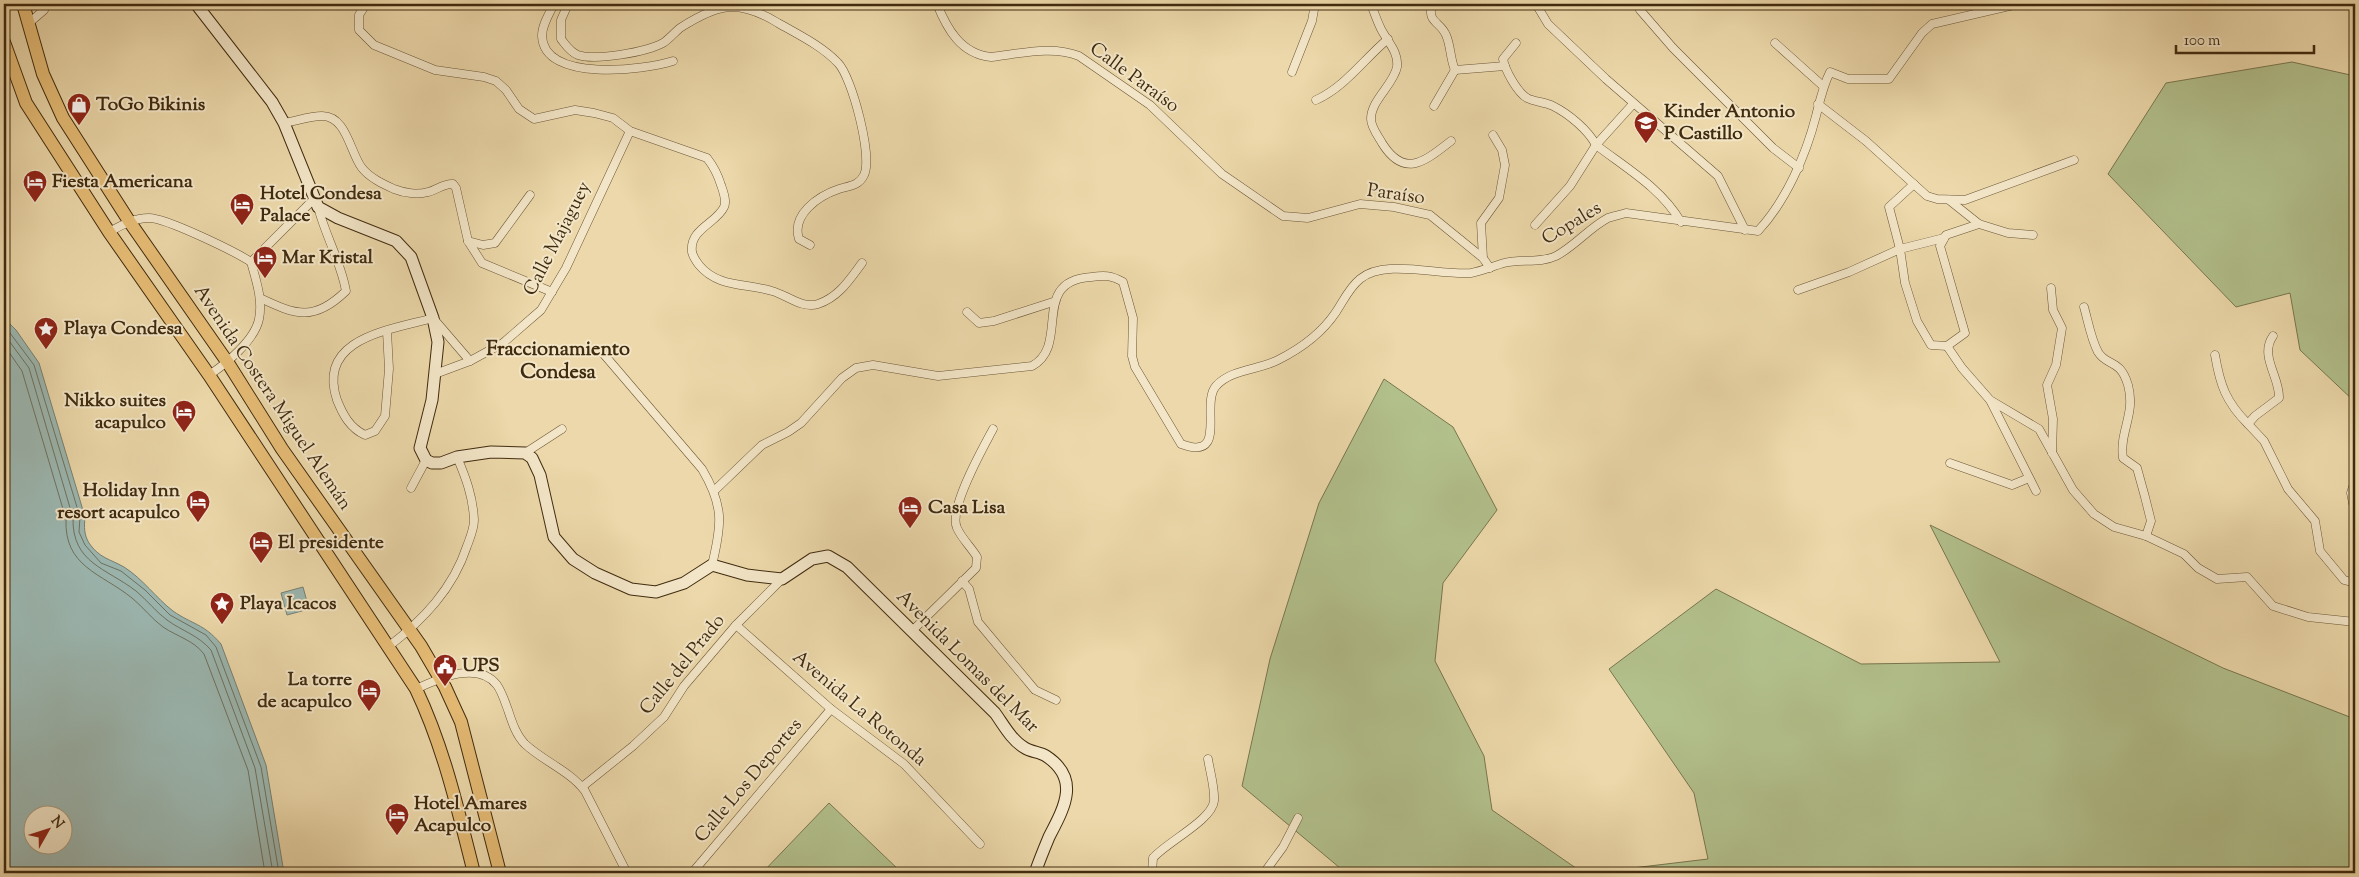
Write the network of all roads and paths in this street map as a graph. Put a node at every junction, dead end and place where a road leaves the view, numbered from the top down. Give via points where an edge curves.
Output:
1 (24, 4) edge
2 (47, 4) edge
3 (196, 4) edge
4 (366, 4) edge
5 (554, 4) edge
6 (568, 4) edge
7 (937, 4) edge
8 (1315, 4) edge
9 (1371, 4) edge
10 (1432, 4) edge
11 (1536, 4) edge
12 (1637, 4) edge
13 (2018, 4) edge
14 (29, 23) junction
15 (1388, 39) junction
16 (4, 42) edge
17 (1516, 43) dead end
18 (1775, 43) dead end
19 (673, 61) dead end
20 (1505, 64) junction
21 (1455, 70) junction
22 (1292, 72) dead end
23 (1823, 86) junction
24 (1316, 100) dead end
25 (1632, 104) junction
26 (1818, 104) junction
27 (1434, 106) dead end
28 (284, 123) junction
29 (630, 131) junction
30 (1493, 135) dead end
31 (1451, 141) dead end
32 (1596, 145) junction
33 (2074, 160) dead end
34 (1799, 168) junction
35 (1914, 184) junction
36 (530, 195) dead end
37 (1949, 200) junction
38 (316, 203) junction
39 (1308, 218) joint
40 (129, 221) junction
41 (1681, 222) junction
42 (1979, 224) junction
43 (1535, 225) dead end
44 (1745, 230) junction
45 (109, 232) junction
46 (2033, 236) dead end
47 (1944, 238) junction
48 (468, 241) junction
49 (810, 245) dead end
50 (1900, 249) junction
51 (1483, 258) junction
52 (251, 262) junction
53 (862, 263) dead end
54 (1490, 268) junction
55 (2051, 288) dead end
56 (1798, 290) dead end
57 (552, 292) junction
58 (260, 298) junction
59 (1054, 302) junction
60 (2084, 307) dead end
61 (967, 312) dead end
62 (433, 318) junction
63 (387, 331) junction
64 (2273, 336) dead end
65 (1947, 346) junction
66 (601, 351) dead end
67 (2215, 355) dead end
68 (470, 360) junction
69 (228, 363) junction
70 (435, 374) junction
71 (209, 376) junction
72 (1990, 400) junction
73 (2248, 424) junction
74 (562, 429) dead end
75 (994, 429) dead end
76 (524, 453) junction
77 (2052, 453) junction
78 (458, 457) junction
79 (426, 460) junction
80 (1950, 463) dead end
81 (2029, 478) junction
82 (2355, 481) edge
83 (411, 488) dead end
84 (714, 491) junction
85 (2036, 491) dead end
86 (2355, 513) edge
87 (2146, 536) junction
88 (712, 565) junction
89 (782, 579) junction
90 (962, 581) junction
91 (2355, 583) edge
92 (2355, 622) edge
93 (736, 625) junction
94 (409, 630) junction
95 (912, 631) junction
96 (388, 647) junction
97 (440, 678) junction
98 (416, 689) junction
99 (1056, 700) dead end
100 (831, 709) junction
101 (1208, 759) dead end
102 (582, 786) junction
103 (1298, 818) dead end
104 (980, 844) dead end
105 (474, 873) edge
106 (500, 873) edge
107 (627, 873) edge
108 (692, 873) edge
109 (1035, 873) edge
110 (1152, 873) edge
111 (1264, 873) edge

1 - 14 main road, Avenida Costera Miguel Alemán
2 - 14 street
3 - 28 main road via 272,102
4 - 29 street via 359,15 360,30 374,44 436,70 484,76 496,81 519,109 534,119 575,110 613,118
5 - 19 street via 542,36 550,55 560,62 585,68 618,70 654,67
6 - 49 street via 561,20 562,39 576,54 584,56 603,57 651,48 710,12 732,7 760,13 820,48 840,64 864,134 866,168 858,183 832,192 802,212 796,230 799,239
7 - 39 street, Calle Paraíso via 956,39 981,56 1056,51 1079,56 1150,105 1222,174 1283,216
8 - 22 street via 1312,21
9 - 15 street
10 - 21 street via 1430,12 1446,35
11 - 25 street via 1548,24
12 - 34 street via 1673,48 1773,148
13 - 23 street via 1932,24 1889,80 1848,79 1830,72
14 - 40 main road, Avenida Costera Miguel Alemán via 52,98
15 - 24 street via 1332,93
15 - 31 street via 1397,66 1371,118 1375,131 1388,152 1404,163 1424,162
16 - 45 main road via 26,103
17 - 20 street via 1506,54
18 - 23 street
20 - 21 street
20 - 32 street via 1520,93 1568,116 1592,137
21 - 27 street
23 - 26 street
25 - 32 street
25 - 44 street via 1718,176
26 - 34 street
26 - 35 street
28 - 38 main road
28 - 48 street via 322,116 332,118 342,129 364,170 396,190 428,192 453,184
29 - 53 street via 707,158 715,167 724,207 692,242 694,258 712,278 771,290 802,304 816,305 838,292
29 - 57 street, Calle Majaguey
30 - 51 street via 1502,150 1505,165 1499,198 1481,223
32 - 41 street via 1650,186 1675,211
32 - 43 street via 1570,186
33 - 37 street via 1973,198
34 - 44 street via 1758,231
35 - 37 street via 1927,196
35 - 50 street via 1889,207
36 - 48 street via 495,243 483,245
37 - 42 street
38 - 52 street
38 - 58 street via 346,291 315,312 302,314 291,313
38 - 62 main road via 338,218 396,241 411,257
39 - 51 street, Paraíso via 1360,204 1430,215
40 - 45 street
40 - 52 street via 150,218 174,226 240,254
40 - 69 main road, Avenida Costera Miguel Alemán
41 - 44 street, Copales
41 - 54 street, Copales via 1626,213 1608,218 1554,257 1505,262
42 - 46 street
42 - 47 street
45 - 71 main road
47 - 50 street
47 - 65 street via 1940,246 1965,333
48 - 57 street via 482,262
50 - 56 street
50 - 65 street via 1905,283 1917,321 1931,345
51 - 54 street, Paraíso
52 - 58 street
54 - 59 street, Copales via 1472,273 1438,273 1392,268 1361,278 1328,322 1300,347 1276,361 1225,379 1215,387 1211,396 1208,441 1202,447 1192,448 1181,444 1139,376 1132,356 1133,318 1123,282 1111,275 1082,277 1065,285
55 - 77 street via 2053,310 2062,328 2056,365 2047,385 2053,419
57 - 68 street, Calle Majaguey via 541,310 504,343
58 - 69 street via 259,320 240,351
59 - 61 street via 979,323
59 - 84 street via 1051,340 1040,362 1032,366 938,376 873,364 856,368 842,378 801,423 762,445
60 - 87 street via 2099,353 2122,369 2128,386 2131,406 2121,447 2123,458 2136,468 2146,497 2151,521
62 - 63 street
62 - 68 street
62 - 70 main road via 438,342
63 - 63 street via 351,346 342,353 334,368 333,387 342,412 354,430 365,435 375,431 385,416 389,369
64 - 73 street via 2268,343 2268,353 2279,398
65 - 72 street
66 - 84 street via 702,469
67 - 73 street via 2220,383 2232,408
68 - 70 street, Calle Majaguey
69 - 71 street
69 - 94 main road, Avenida Costera Miguel Alemán via 282,449
70 - 79 main road via 420,448
71 - 96 main road
72 - 77 street via 2039,429
72 - 81 street
73 - 91 street via 2264,442 2288,489 2314,522 2320,551 2344,580
74 - 76 street
75 - 90 street via 963,488 955,517 956,527 977,557 976,568
76 - 78 main road via 491,452
76 - 88 main road via 532,458 540,475 554,537 573,559 595,573 631,589 656,592 684,583
77 - 87 street via 2074,490 2094,514 2114,527
78 - 79 main road via 432,463
78 - 94 street via 470,488 474,527 448,587
79 - 83 street
80 - 81 street via 2012,484
81 - 85 street
82 - 86 street via 2351,493
84 - 88 street via 719,510 718,539
87 - 92 street via 2184,554 2198,568 2217,579 2247,578 2273,606 2308,617
88 - 89 main road via 747,575
89 - 93 street, Calle del Prado
89 - 95 main road, Avenida Lomas del Mar via 812,559 828,556 847,567
90 - 95 street
90 - 99 street via 969,589 978,622 1035,690
93 - 100 street, Avenida La Rotonda
93 - 102 street, Calle del Prado via 684,686 664,717
94 - 96 street
94 - 97 main road, Avenida Costera Miguel Alemán
95 - 109 main road, Avenida Lomas del Mar via 995,713 1024,748 1044,755 1059,766 1068,794
96 - 98 main road
97 - 98 street
97 - 102 street via 469,673 492,680 521,740
97 - 106 main road, Avenida Costera Miguel Alemán via 461,722
98 - 105 main road via 434,728 450,776
100 - 104 street, Avenida La Rotonda via 904,764
100 - 108 street, Calle Los Deportes
101 - 110 street via 1214,803 1198,824 1153,858
102 - 107 street
103 - 111 street via 1283,848

